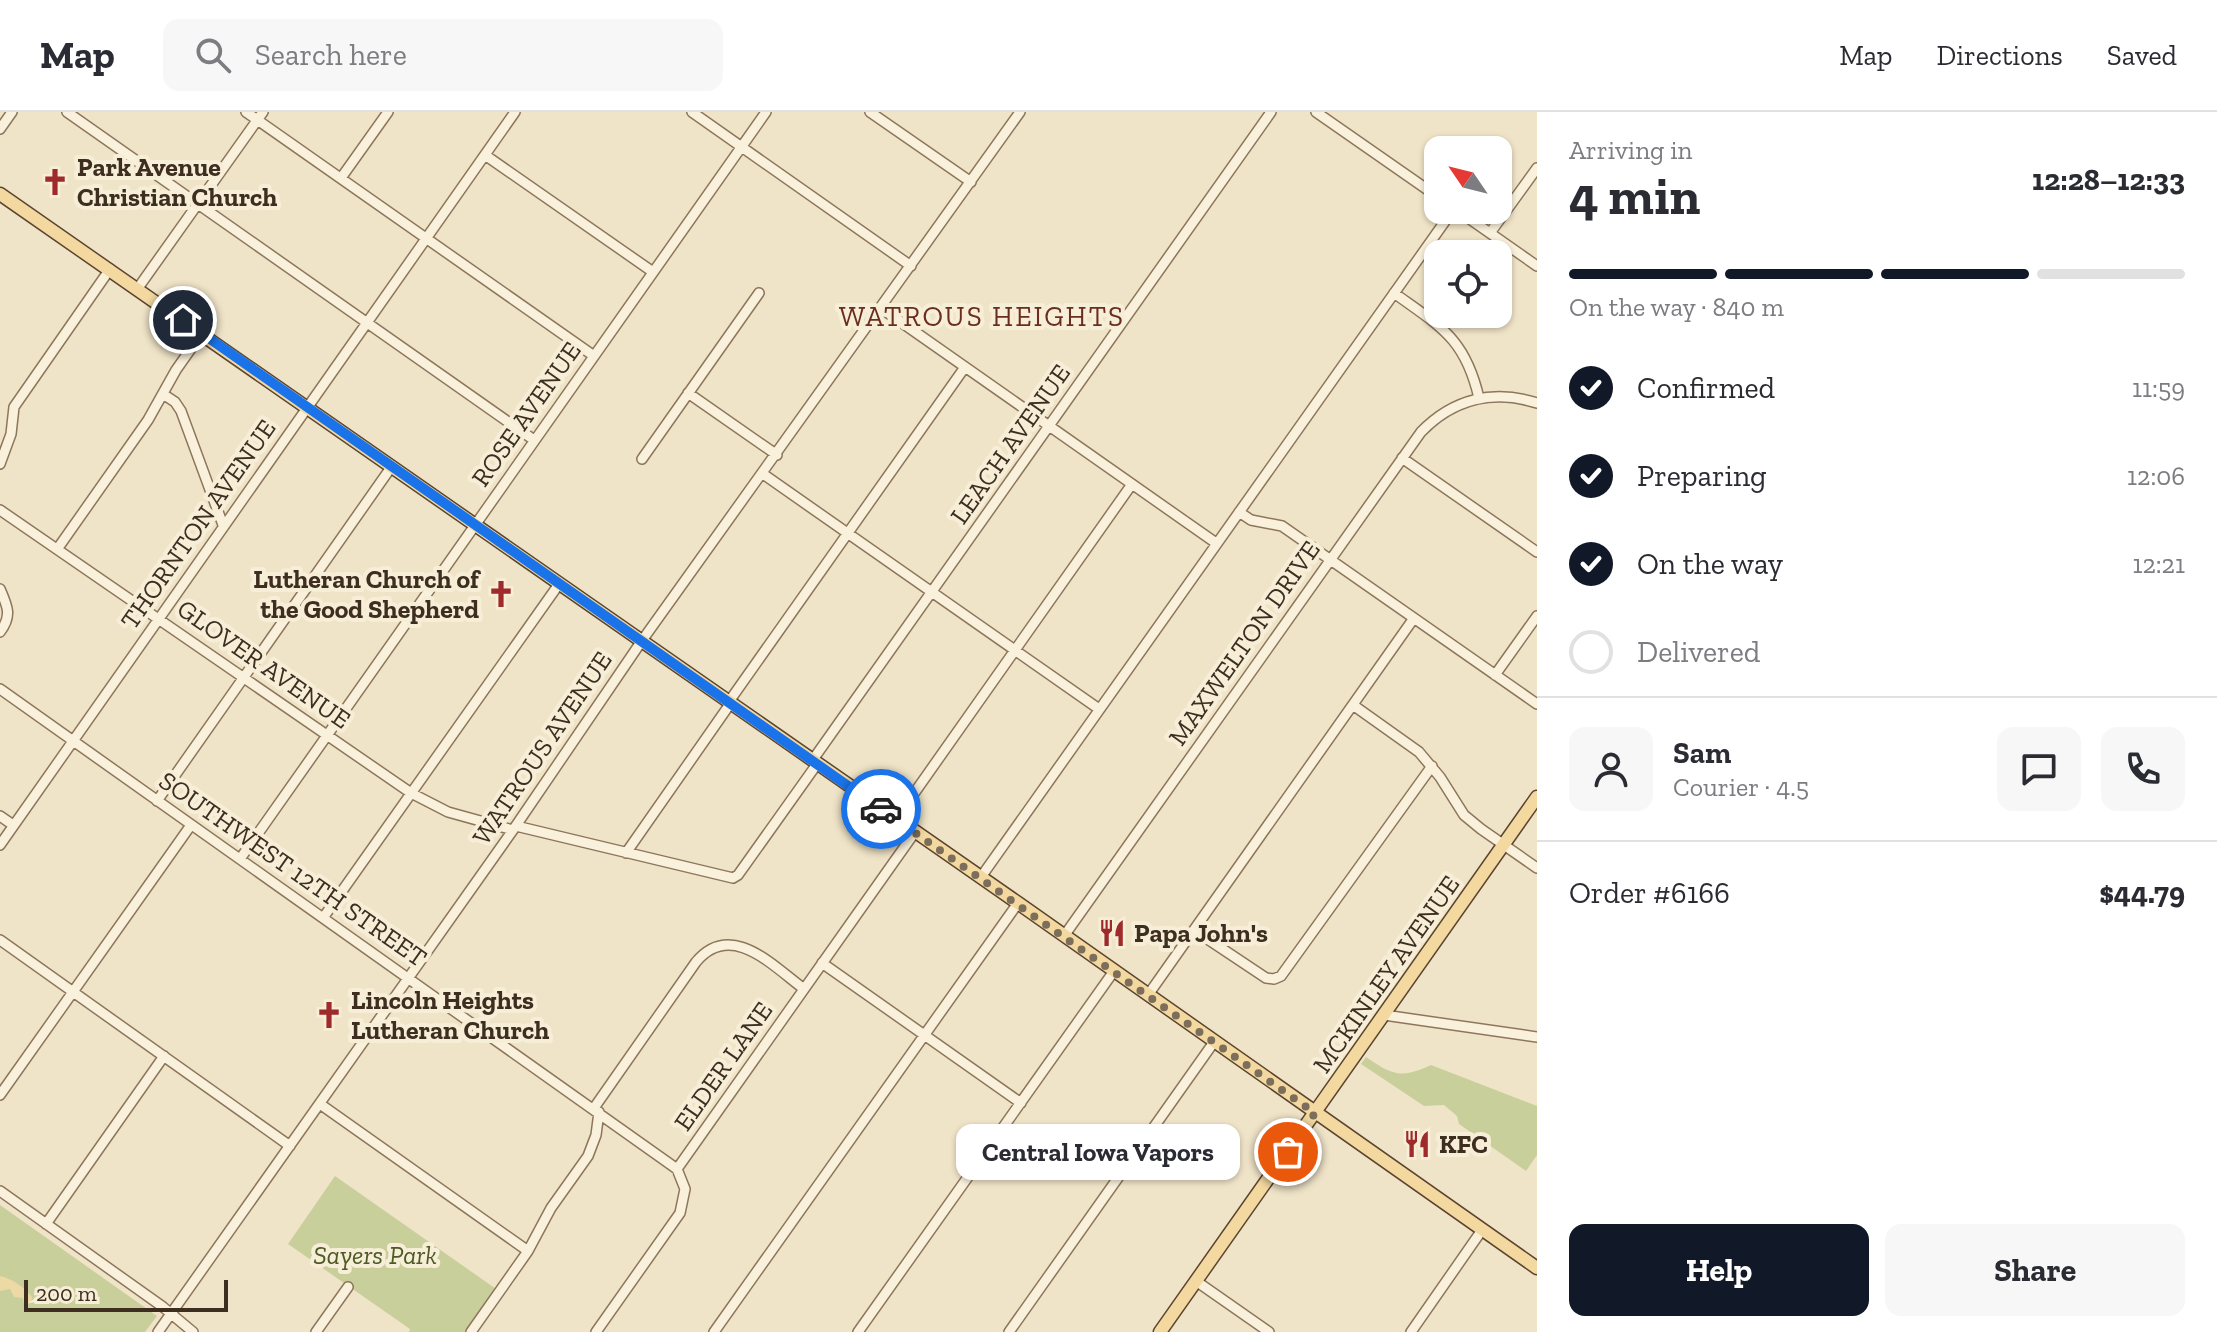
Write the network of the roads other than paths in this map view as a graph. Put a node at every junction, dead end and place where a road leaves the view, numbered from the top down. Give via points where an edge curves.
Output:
1 (12, 112) edge
2 (67, 112) edge
3 (246, 112) edge
4 (388, 112) edge
5 (515, 112) edge
6 (692, 112) edge
7 (766, 112) edge
8 (870, 112) edge
9 (1020, 112) edge
10 (1271, 112) edge
11 (1316, 112) edge
12 (260, 116) edge
13 (0, 129) edge
14 (741, 147) junction
15 (485, 155) junction
16 (1537, 168) edge
17 (341, 178) junction
18 (971, 182) junction
19 (1424, 187) edge
20 (0, 194) edge
21 (198, 203) junction
22 (1445, 224) edge
23 (1476, 224) edge
24 (1490, 233) junction
25 (426, 238) junction
26 (911, 266) junction
27 (1537, 266) edge
28 (110, 269) junction
29 (653, 272) junction
30 (138, 288) junction
31 (759, 293) dead end
32 (1394, 293) junction
33 (881, 308) junction
34 (366, 322) junction
35 (202, 333) junction
36 (594, 356) junction
37 (965, 367) junction
38 (688, 393) junction
39 (163, 394) junction
40 (1479, 398) junction
41 (1537, 403) edge
42 (307, 406) junction
43 (1049, 426) junction
44 (534, 440) junction
45 (3, 449) edge
46 (777, 455) junction
47 (1402, 458) junction
48 (642, 459) dead end
49 (0, 464) edge
50 (392, 466) junction
51 (763, 474) junction
52 (1132, 484) junction
53 (0, 510) edge
54 (1239, 512) junction
55 (475, 524) junction
56 (223, 525) junction
57 (848, 533) junction
58 (1216, 543) junction
59 (58, 548) junction
60 (1537, 552) edge
61 (1330, 559) junction
62 (559, 584) junction
63 (0, 589) edge
64 (932, 592) junction
65 (1537, 616) edge
66 (160, 618) junction
67 (1414, 618) junction
68 (0, 632) edge
69 (641, 642) junction
70 (1015, 650) junction
71 (1495, 675) junction
72 (244, 676) junction
73 (0, 689) edge
74 (729, 704) junction
75 (1537, 704) edge
76 (1353, 705) junction
77 (1099, 709) junction
78 (328, 735) junction
79 (73, 741) junction
80 (814, 763) junction
81 (1432, 766) junction
82 (411, 793) junction
83 (1537, 797) edge
84 (157, 801) junction
85 (0, 816) edge
86 (896, 819) junction
87 (13, 825) junction
88 (191, 825) junction
89 (514, 828) junction
90 (915, 832) junction
91 (0, 845) edge
92 (1504, 845) junction
93 (626, 853) junction
94 (240, 859) junction
95 (1537, 868) edge
96 (738, 875) joint
97 (981, 877) junction
98 (1018, 903) junction
99 (323, 918) junction
100 (1194, 930) junction
101 (1064, 936) junction
102 (0, 940) edge
103 (822, 963) junction
104 (1114, 971) junction
105 (408, 978) junction
106 (804, 989) junction
107 (74, 992) junction
108 (1148, 995) junction
109 (1384, 1015) junction
110 (924, 1035) junction
111 (1537, 1037) edge
112 (1214, 1042) junction
113 (164, 1056) junction
114 (0, 1095) edge
115 (1021, 1103) junction
116 (320, 1104) junction
117 (597, 1110) junction
118 (1315, 1113) junction
119 (290, 1146) junction
120 (677, 1169) junction
121 (0, 1191) edge
122 (46, 1224) junction
123 (1482, 1230) junction
124 (528, 1251) junction
125 (1537, 1268) edge
126 (1196, 1281) junction
127 (348, 1287) dead end
128 (170, 1315) junction
129 (158, 1332) edge
130 (193, 1332) edge
131 (316, 1332) edge
132 (471, 1332) edge
133 (596, 1332) edge
134 (714, 1332) edge
135 (858, 1332) edge
136 (1009, 1332) edge
137 (1160, 1332) edge
138 (1269, 1332) edge
139 (1411, 1332) edge

1 - 13 street
2 - 21 street
3 - 12 street
4 - 17 street
5 - 15 street, THORNTON AVENUE
6 - 14 street
7 - 14 street, ROSE AVENUE
8 - 18 street
9 - 18 street, WATROUS AVENUE
10 - 43 street, LEACH AVENUE
11 - 19 street
12 - 17 street
12 - 21 street
14 - 26 street
14 - 29 street, ROSE AVENUE
15 - 25 street, THORNTON AVENUE
15 - 29 street
16 - 24 street
17 - 25 street
18 - 26 street, WATROUS AVENUE
20 - 28 main road
21 - 30 street
21 - 34 street
22 - 32 street
23 - 24 street
24 - 27 street
25 - 34 street, THORNTON AVENUE
25 - 36 street
26 - 33 street, WATROUS AVENUE
28 - 30 main road
28 - 45 street via 14,407
29 - 36 street, ROSE AVENUE
30 - 35 main road
31 - 38 street
32 - 40 street via 1452,337 1470,365
32 - 54 street
33 - 37 street
33 - 46 street, WATROUS AVENUE
34 - 42 street, THORNTON AVENUE
34 - 44 street
35 - 39 street
35 - 42 main road
36 - 44 street, ROSE AVENUE
37 - 43 street
37 - 57 street
38 - 46 street
38 - 48 street
39 - 56 street via 181,411
39 - 59 street
40 - 41 street
40 - 47 street, MAXWELTON DRIVE via 1432,421
42 - 50 main road
42 - 56 street, THORNTON AVENUE
43 - 52 street
43 - 64 street, LEACH AVENUE
44 - 55 street, ROSE AVENUE
45 - 49 street
46 - 51 street, WATROUS AVENUE
47 - 60 street
47 - 61 street, MAXWELTON DRIVE
50 - 55 main road
50 - 72 street
51 - 57 street
51 - 69 street, WATROUS AVENUE
52 - 58 street
52 - 70 street
53 - 59 street, GLOVER AVENUE
54 - 58 street
54 - 61 street via 1282,526
55 - 62 main road
55 - 78 street, ROSE AVENUE
56 - 66 street, THORNTON AVENUE
57 - 64 street
57 - 74 street
58 - 77 street
59 - 66 street, GLOVER AVENUE
61 - 67 street
61 - 101 street, MAXWELTON DRIVE
62 - 69 main road
62 - 82 street
63 - 68 street via 9,611
64 - 70 street
64 - 80 street, LEACH AVENUE
65 - 71 street
66 - 72 street, GLOVER AVENUE
66 - 79 street, THORNTON AVENUE
67 - 71 street
67 - 76 street
69 - 74 main road
69 - 89 street, WATROUS AVENUE
70 - 77 street
70 - 86 street
71 - 75 street
72 - 78 street, GLOVER AVENUE
72 - 84 street
73 - 79 street, SOUTHWEST 12TH STREET
74 - 80 main road
74 - 93 street
76 - 81 street
76 - 100 street
77 - 97 street
78 - 82 street, GLOVER AVENUE
78 - 94 street, ROSE AVENUE
79 - 84 street, SOUTHWEST 12TH STREET
79 - 87 street, THORNTON AVENUE
80 - 86 main road
80 - 96 street, LEACH AVENUE
81 - 92 street via 1464,815
81 - 100 street via 1281,976 1266,978
82 - 89 street, GLOVER AVENUE via 448,812
82 - 99 street
83 - 92 main road, MCKINLEY AVENUE
84 - 88 street, SOUTHWEST 12TH STREET
85 - 87 street
86 - 90 main road
87 - 91 street, THORNTON AVENUE
88 - 94 street, SOUTHWEST 12TH STREET
88 - 107 street
89 - 93 street, GLOVER AVENUE
89 - 105 street, WATROUS AVENUE
90 - 97 main road
90 - 103 street, ELDER LANE
92 - 95 street
92 - 109 main road, MCKINLEY AVENUE
93 - 96 street, GLOVER AVENUE via 727,879
94 - 99 street, SOUTHWEST 12TH STREET
97 - 98 main road
98 - 101 main road
98 - 110 street
99 - 105 street, SOUTHWEST 12TH STREET
100 - 108 street
101 - 104 main road
102 - 107 street
103 - 106 street, ELDER LANE
103 - 110 street
104 - 108 main road
104 - 115 street
105 - 116 street, WATROUS AVENUE
105 - 117 street, SOUTHWEST 12TH STREET
106 - 117 street via 760,956 735,945 713,947 696,962
106 - 120 street, ELDER LANE
107 - 113 street
107 - 114 street
108 - 112 main road
109 - 111 street
109 - 118 main road, MCKINLEY AVENUE
110 - 115 street
110 - 134 street
112 - 118 main road
112 - 136 street
113 - 119 street
113 - 122 street
115 - 135 street
116 - 119 street, WATROUS AVENUE
116 - 124 street
117 - 120 street, SOUTHWEST 12TH STREET
117 - 124 street via 591,1149
118 - 123 main road
118 - 126 main road, MCKINLEY AVENUE
119 - 128 street, WATROUS AVENUE
120 - 133 street, ELDER LANE via 685,1189 680,1213
121 - 122 street
122 - 128 street
123 - 125 main road
123 - 139 street
124 - 132 street
126 - 137 main road, MCKINLEY AVENUE
126 - 138 street
127 - 131 street
128 - 129 street, WATROUS AVENUE
128 - 130 street

